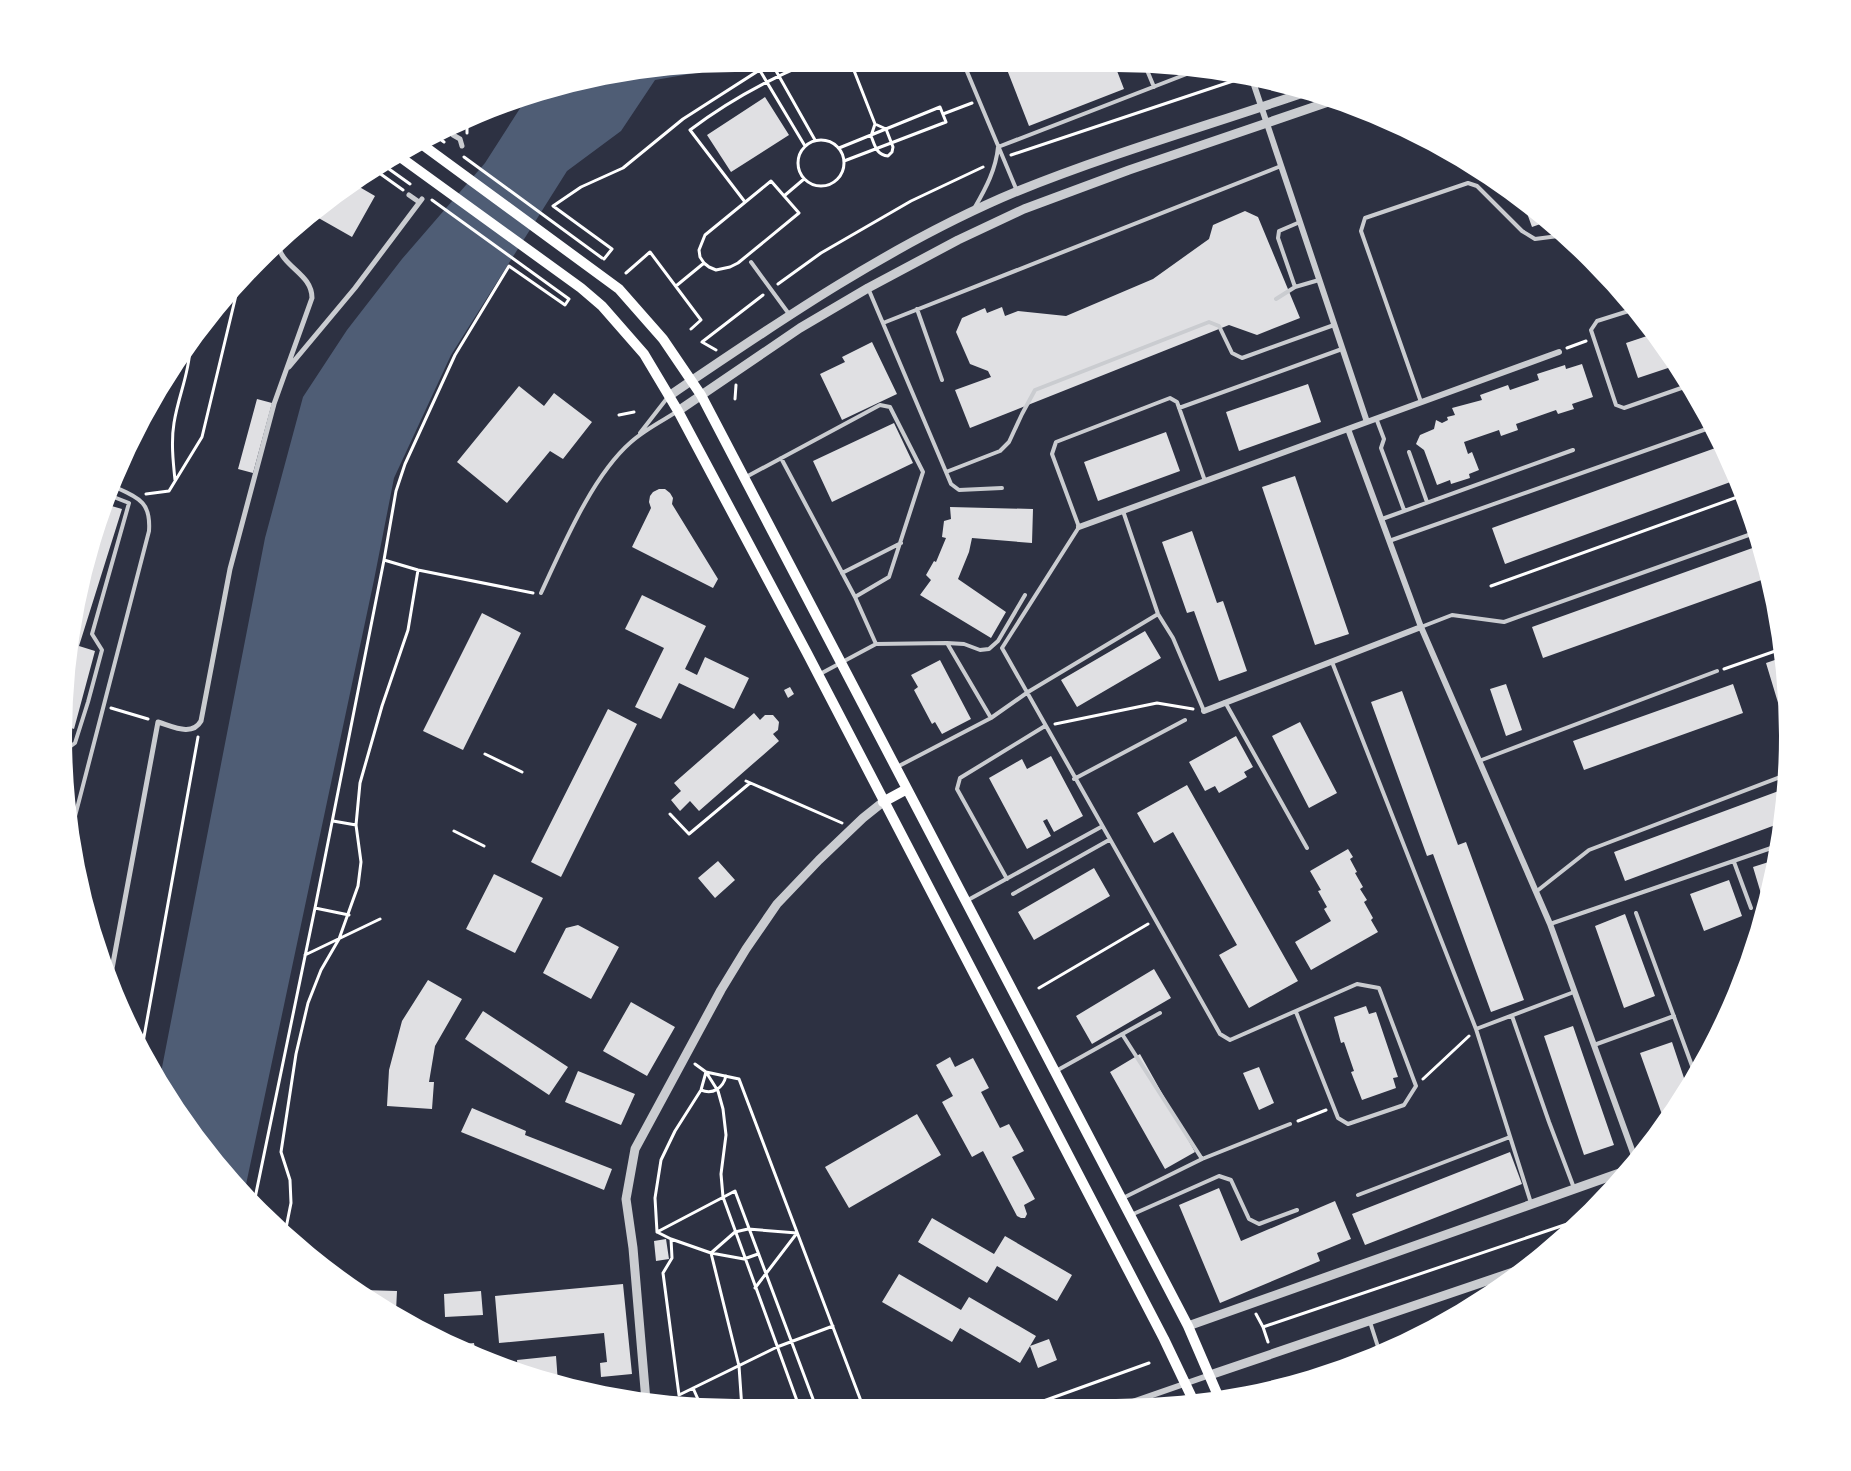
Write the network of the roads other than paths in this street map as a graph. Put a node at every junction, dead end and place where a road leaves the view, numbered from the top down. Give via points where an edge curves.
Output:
1 (967, 72) edge
2 (1148, 73) edge
3 (1182, 76) edge
4 (1154, 87) junction
5 (1255, 87) edge
6 (1293, 97) edge
7 (1321, 105) edge
8 (1262, 108) junction
9 (1267, 123) junction
10 (453, 135) dead end
11 (462, 146) dead end
12 (998, 147) junction
13 (427, 148) edge
14 (406, 160) edge
15 (1281, 165) junction
16 (1017, 192) junction
17 (410, 195) road end
18 (972, 213) junction
19 (1300, 222) junction
20 (1552, 236) edge
21 (281, 253) edge
22 (751, 262) dead end
23 (1320, 280) junction
24 (1295, 287) junction
25 (868, 288) junction
26 (1276, 299) dead end
27 (917, 309) junction
28 (1626, 312) edge
29 (789, 314) junction
30 (883, 323) junction
31 (1334, 324) junction
32 (1342, 349) junction
33 (1559, 352) road end
34 (286, 370) junction
35 (942, 380) dead end
36 (691, 381) junction
37 (1681, 389) edge
38 (701, 395) junction
39 (669, 396) junction
40 (1421, 402) junction
41 (1179, 408) junction
42 (678, 411) junction
43 (1376, 418) junction
44 (1367, 422) junction
45 (1348, 429) junction
46 (1704, 430) edge
47 (638, 436) junction
48 (1573, 450) dead end
49 (1409, 452) dead end
50 (781, 458) junction
51 (946, 472) junction
52 (744, 478) junction
53 (1205, 481) junction
54 (1002, 488) dead end
55 (120, 489) edge
56 (132, 495) junction
57 (117, 498) edge
58 (1427, 502) junction
59 (129, 503) junction
60 (1404, 510) junction
61 (1124, 511) junction
62 (1381, 519) junction
63 (1079, 527) junction
64 (1748, 535) edge
65 (1389, 541) junction
66 (901, 543) junction
67 (842, 573) junction
68 (541, 594) road end
69 (1025, 595) dead end
70 (855, 597) junction
71 (1158, 614) junction
72 (1420, 627) junction
73 (947, 643) junction
74 (876, 644) junction
75 (1332, 661) junction
76 (841, 663) junction
77 (1717, 671) road end
78 (817, 676) junction
79 (1028, 692) junction
80 (1226, 702) junction
81 (1204, 711) joint
82 (991, 718) junction
83 (1185, 720) dead end
84 (1045, 726) junction
85 (72, 745) edge
86 (1479, 761) junction
87 (896, 768) junction
88 (1778, 778) edge
89 (1074, 779) junction
90 (907, 789) junction
91 (883, 802) junction
92 (77, 810) edge
93 (1101, 826) junction
94 (1109, 840) junction
95 (1306, 848) dead end
96 (1769, 849) edge
97 (1734, 862) junction
98 (1007, 879) junction
99 (1536, 892) junction
100 (1013, 894) dead end
101 (966, 902) junction
102 (1752, 908) dead end
103 (1636, 913) dead end
104 (1550, 924) junction
105 (113, 964) edge
106 (1574, 992) junction
107 (1296, 1012) junction
108 (1160, 1013) dead end
109 (1512, 1016) junction
110 (1674, 1016) junction
111 (1476, 1029) junction
112 (1122, 1034) junction
113 (1594, 1046) junction
114 (1691, 1064) edge
115 (1054, 1072) junction
116 (1290, 1124) road end
117 (1510, 1137) junction
118 (1632, 1151) edge
119 (1202, 1159) junction
120 (1611, 1176) edge
121 (1574, 1189) junction
122 (1358, 1195) dead end
123 (1121, 1199) junction
124 (1532, 1204) junction
125 (1297, 1210) dead end
126 (1130, 1216) junction
127 (1498, 1277) edge
128 (1369, 1320) junction
129 (1188, 1326) junction
130 (1377, 1345) edge
131 (1210, 1374) junction
132 (1186, 1383) junction
133 (1217, 1391) edge
134 (645, 1392) edge
135 (1191, 1394) edge
136 (1142, 1398) edge

1 - 12 lane
2 - 4 lane
3 - 4 lane
4 - 12 lane
5 - 8 street
6 - 8 street
7 - 9 street
8 - 9 street
8 - 16 street via 1124,152
9 - 15 street
9 - 25 street via 1024,208
10 - 11 street
12 - 16 lane
12 - 18 lane via 988,184
13 - 36 main road via 619,289 663,339
14 - 39 main road via 602,306 644,354
15 - 19 street
15 - 27 lane
16 - 18 street
17 - 34 street via 420,201 355,288
18 - 29 street
19 - 23 street
19 - 24 lane via 1279,231 1278,238
20 - 40 lane via 1534,238 1522,231 1477,186 1468,183 1365,218 1361,231
21 - 34 street via 312,291
22 - 29 lane
23 - 24 lane
23 - 31 street
24 - 26 lane
25 - 30 lane
25 - 38 street via 800,328
27 - 30 lane
27 - 35 lane
28 - 37 lane via 1597,321 1591,330 1616,405 1624,408
29 - 36 street
30 - 51 lane
31 - 32 street
31 - 51 lane via 1242,358 1233,353 1219,326 1209,322 1035,390 1009,442 1000,451
32 - 41 lane
32 - 44 street
33 - 40 street
34 - 105 street via 230,569 201,721 190,730 158,722
36 - 38 main road
36 - 39 street
38 - 42 street
38 - 52 main road
39 - 42 main road
39 - 47 lane
40 - 43 street
41 - 53 lane
41 - 63 lane via 1170,398 1056,442 1052,454
42 - 47 lane
42 - 78 main road
43 - 44 street
43 - 60 lane via 1384,439 1381,448
44 - 45 street
45 - 53 street
45 - 62 street
46 - 65 lane
47 - 68 lane via 604,471
48 - 58 lane
49 - 58 lane
50 - 52 lane
50 - 66 lane via 880,405 890,407 923,472
50 - 67 lane
51 - 54 lane via 959,490
52 - 76 main road
53 - 61 street
55 - 56 lane
56 - 59 lane
56 - 92 lane via 149,513 149,531
57 - 59 lane
58 - 60 lane
59 - 85 lane via 92,634 102,650
60 - 62 lane
61 - 63 street
61 - 71 lane
62 - 65 street
63 - 79 lane via 1002,648
64 - 72 lane via 1504,622 1452,615
65 - 72 street
66 - 67 lane
66 - 70 lane via 889,577
67 - 70 lane
69 - 73 lane via 998,641 989,649
70 - 74 lane
71 - 79 lane
71 - 81 lane
72 - 75 street
72 - 86 street
73 - 74 lane
73 - 82 lane
74 - 76 lane
75 - 80 street
75 - 111 lane
76 - 78 lane
76 - 87 main road
77 - 86 lane
78 - 91 main road
79 - 82 lane
79 - 84 lane
80 - 81 street
80 - 95 lane
82 - 87 lane
83 - 89 lane
84 - 89 lane
84 - 98 lane via 960,778 957,789
86 - 99 street
87 - 90 main road
88 - 99 lane via 1589,850
89 - 93 lane
90 - 91 main road
90 - 101 main road
91 - 132 main road
91 - 134 street via 777,904 721,990 635,1149 626,1199
93 - 94 lane
93 - 98 lane
94 - 100 lane
94 - 107 lane via 1220,1034 1230,1040
96 - 97 lane
97 - 102 lane
97 - 104 lane
98 - 101 lane
99 - 104 street
101 - 115 main road
103 - 110 lane
104 - 106 street
106 - 109 lane
106 - 113 street
107 - 107 lane via 1338,1118 1348,1124 1404,1105 1416,1086 1379,988 1357,984
108 - 112 lane
109 - 111 lane
109 - 121 lane
110 - 113 lane
110 - 114 lane
111 - 117 lane
112 - 115 lane
112 - 119 lane
113 - 118 street
115 - 123 main road
116 - 119 lane
117 - 122 lane
117 - 124 lane
119 - 123 lane
120 - 121 street
121 - 124 street
123 - 126 main road
124 - 129 street
125 - 126 lane via 1259,1224 1249,1219 1231,1180 1219,1176
126 - 129 main road
127 - 128 street
128 - 130 lane
128 - 131 street
129 - 131 main road
131 - 132 street
131 - 133 main road
132 - 135 main road
132 - 136 street

